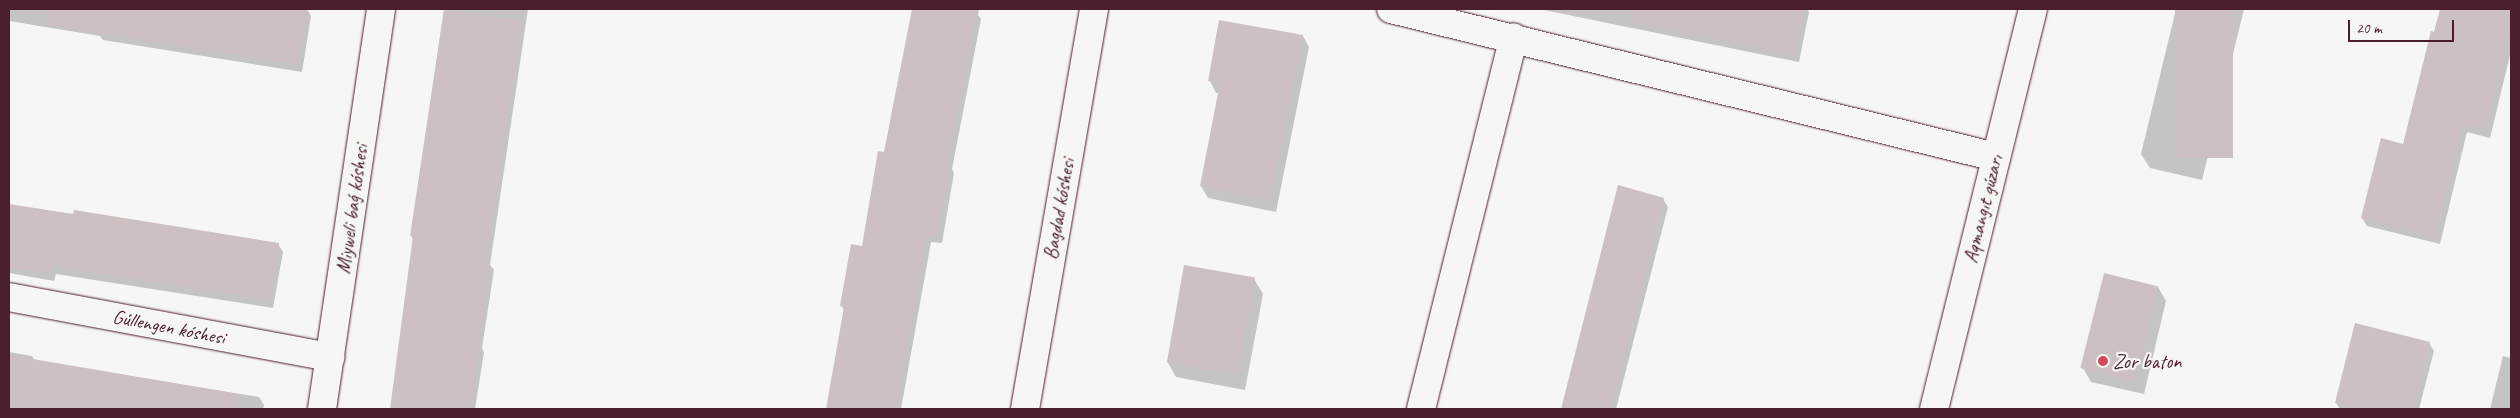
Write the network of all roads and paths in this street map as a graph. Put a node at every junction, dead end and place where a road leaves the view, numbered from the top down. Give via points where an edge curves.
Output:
1 (381, 9) edge
2 (1094, 9) edge
3 (1391, 9) edge
4 (2033, 9) edge
5 (1514, 38) junction
6 (1996, 157) junction
7 (9, 297) edge
8 (330, 357) junction
9 (322, 409) edge
10 (1025, 409) edge
11 (1421, 409) edge
12 (1934, 409) edge

1 - 8 street, Miyweli baǵ kóshesi
2 - 10 street, Bagdad kóshesi
3 - 5 street
4 - 6 street, Aqmangıt gúzarı
5 - 6 street
5 - 11 street
6 - 12 street, Aqmangıt gúzarı
7 - 8 street, Gúllengen kóshesi
8 - 9 street, Miyweli baǵ kóshesi

